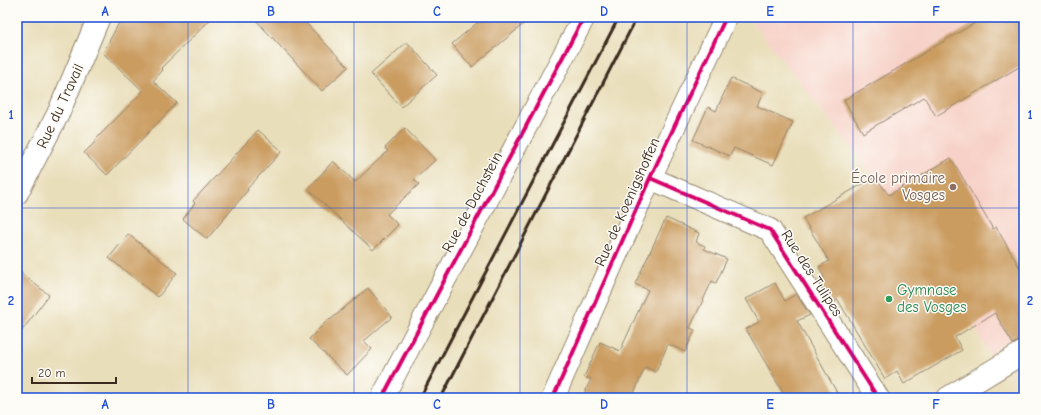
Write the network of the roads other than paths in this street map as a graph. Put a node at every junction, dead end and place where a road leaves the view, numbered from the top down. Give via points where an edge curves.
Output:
1 (99, 17) edge
2 (584, 17) edge
3 (726, 17) edge
4 (650, 178) junction
5 (17, 193) edge
6 (1024, 352) edge
7 (382, 398) edge
8 (553, 398) edge
9 (878, 398) edge
10 (948, 398) edge

1 - 5 street, Rue du Travail via 58,114
2 - 7 street, Rue de Dachstein
3 - 4 street, Rue de Koenigshoffen
4 - 8 street, Rue de Koenigshoffen
4 - 9 street, Rue des Tulipes via 770,230
6 - 10 street

